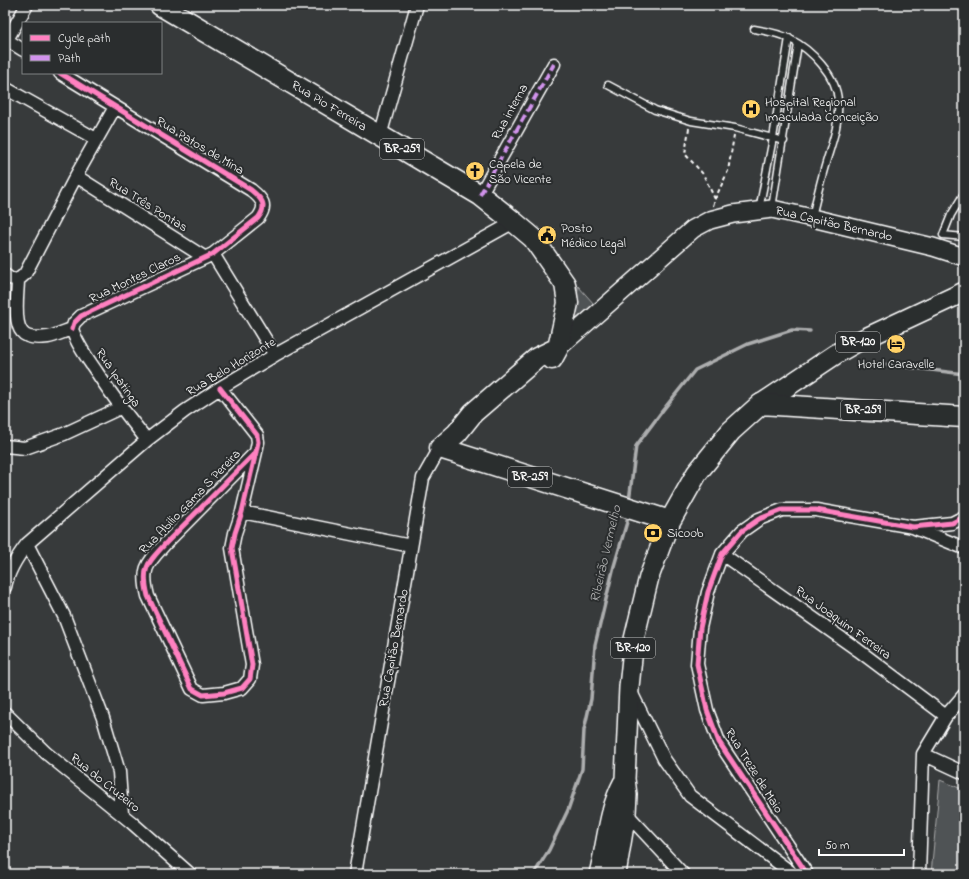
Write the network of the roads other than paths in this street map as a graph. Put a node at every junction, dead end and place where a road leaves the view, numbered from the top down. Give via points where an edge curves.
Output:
1 (27, 5) edge
2 (160, 5) edge
3 (417, 5) edge
4 (754, 29) dead end
5 (789, 38) junction
6 (6, 41) edge
7 (798, 44) junction
8 (22, 49) edge
9 (554, 64) dead end
10 (62, 74) edge
11 (608, 85) dead end
12 (5, 88) edge
13 (115, 107) junction
14 (380, 136) junction
15 (773, 138) junction
16 (96, 139) junction
17 (784, 141) junction
18 (76, 176) junction
19 (480, 195) junction
20 (964, 196) edge
21 (766, 210) junction
22 (812, 218) junction
23 (514, 222) junction
24 (963, 237) edge
25 (209, 256) junction
26 (962, 256) edge
27 (5, 275) edge
28 (18, 280) junction
29 (963, 291) edge
30 (72, 329) junction
31 (558, 348) junction
32 (275, 355) junction
33 (220, 388) junction
34 (762, 404) junction
35 (120, 408) junction
36 (964, 417) edge
37 (147, 440) junction
38 (5, 446) edge
39 (440, 448) junction
40 (256, 452) junction
41 (242, 512) junction
42 (964, 517) edge
43 (670, 521) junction
44 (913, 527) junction
45 (27, 544) junction
46 (411, 546) junction
47 (964, 548) edge
48 (722, 554) junction
49 (5, 587) edge
50 (629, 687) junction
51 (964, 696) edge
52 (5, 713) edge
53 (946, 716) junction
54 (923, 754) junction
55 (964, 773) edge
56 (620, 809) junction
57 (122, 814) junction
58 (190, 874) edge
59 (356, 874) edge
60 (599, 874) edge
61 (616, 874) edge
62 (684, 874) edge
63 (793, 874) edge
64 (807, 874) edge
65 (919, 874) edge

1 - 6 street
2 - 14 highway, Rua Pio Ferreira / BR-259
3 - 14 street
4 - 5 lane
5 - 7 lane
5 - 15 lane
6 - 8 street
7 - 17 lane
7 - 22 lane via 823,64 838,99 835,132
9 - 19 street, Rua interna
10 - 13 street, Rua Patos de Mina
11 - 15 lane via 656,110 691,121 735,128
12 - 16 street
13 - 16 street
13 - 25 street, Rua Patos de Mina via 260,198 264,207 258,218
14 - 19 highway, Rua Pio Ferreira / BR-259
15 - 17 lane
15 - 21 lane
16 - 18 street
17 - 21 lane
18 - 25 street, Rua Três Pontas
18 - 28 street via 25,274
19 - 23 highway, Rua Pio Ferreira / BR-259
20 - 24 lane via 943,235
21 - 22 main road, Rua Capitão Bernardo
21 - 31 main road, Rua Capitão Bernardo via 710,220 694,229
22 - 26 main road, Rua Capitão Bernardo
23 - 31 highway, Rua Pio Ferreira / BR-259 via 533,238 565,284 568,302
23 - 32 street, Rua Belo Horizonte
24 - 26 lane
25 - 30 street, Rua Montes Claros via 81,316
25 - 32 street
27 - 28 street
28 - 30 street via 17,309 21,332 28,337 49,337
29 - 34 main road, BR-120 via 857,342
30 - 35 street, Rua Ipatinga via 75,339
31 - 39 highway, Rua Capitão Bernardo via 537,358 473,413 457,433
32 - 33 street, Rua Belo Horizonte
33 - 37 street, Rua Belo Horizonte
33 - 40 street via 257,435
34 - 36 highway, BR-259
34 - 43 highway, BR-120 via 731,431 697,473
35 - 37 street, Rua Ipatinga
35 - 38 street via 64,434 25,448
37 - 45 street, Rua Belo Horizonte
39 - 43 highway, BR-259
39 - 46 street, Rua Capitão Bernardo via 423,478
40 - 41 street
40 - 41 street, Rua Abilio Gama S Pereira via 151,559 145,569 148,596 192,689 203,695 242,688 250,679 252,666 232,548
41 - 46 street
42 - 44 street, Rua Treze de Maio via 952,523
43 - 50 main road, BR-120 via 649,577 634,639
44 - 47 street
44 - 48 street, Rua Treze de Maio via 816,510 782,510 759,519 742,531
45 - 49 street, Rua Belo Horizonte via 16,559
45 - 57 street via 64,616 103,718 119,772
46 - 59 street, Rua Capitão Bernardo
48 - 53 street, Rua Joaquim Ferreira
48 - 64 street, Rua Treze de Maio via 708,592 696,664 708,710 719,742
50 - 56 main road, BR-120 via 625,779 618,792
50 - 63 street via 664,759 690,796
51 - 53 street
52 - 57 street, Rua do Cruzeiro via 46,753
53 - 54 street
54 - 55 street
54 - 65 street
56 - 60 main road, BR-120
56 - 61 main road
56 - 62 street
57 - 58 street, Rua do Cruzeiro

